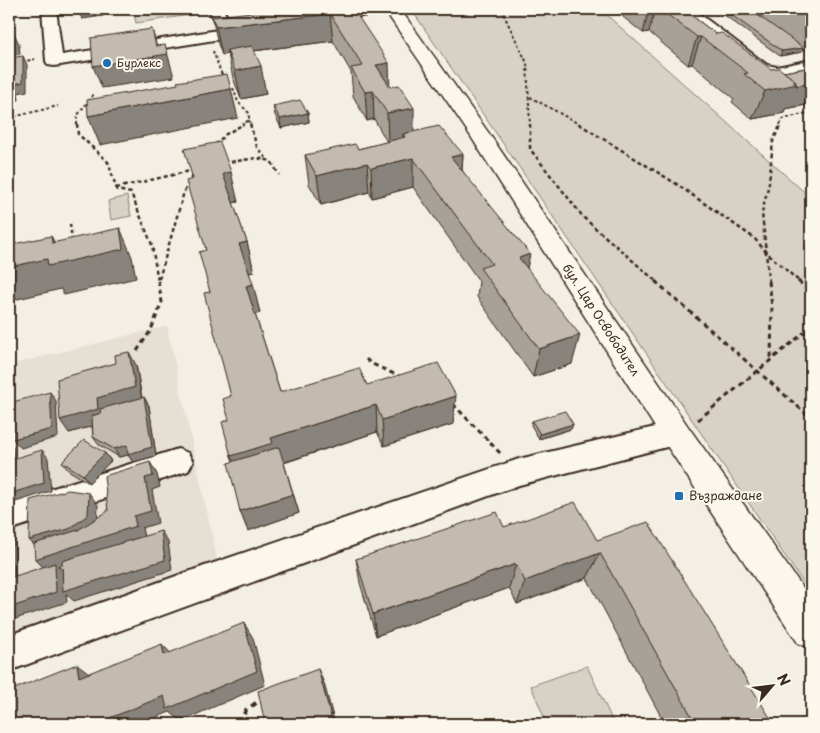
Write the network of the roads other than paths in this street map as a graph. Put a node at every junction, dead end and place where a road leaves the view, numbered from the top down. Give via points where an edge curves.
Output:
1 (49, 9) edge
2 (216, 9) edge
3 (379, 9) edge
4 (392, 9) edge
5 (684, 9) edge
6 (303, 21) dead end
7 (265, 27) edge
8 (227, 33) junction
9 (811, 65) edge
10 (676, 434) junction
11 (178, 462) dead end
12 (9, 516) edge
13 (811, 630) edge
14 (9, 653) edge

1 - 8 lane via 54,60
2 - 8 lane
3 - 6 lane
4 - 10 main road, бул. Цар Освободител via 478,132
5 - 9 lane via 765,71 777,72
7 - 8 lane
10 - 13 main road, бул. Цар Освободител
10 - 14 lane via 519,472
11 - 12 lane

